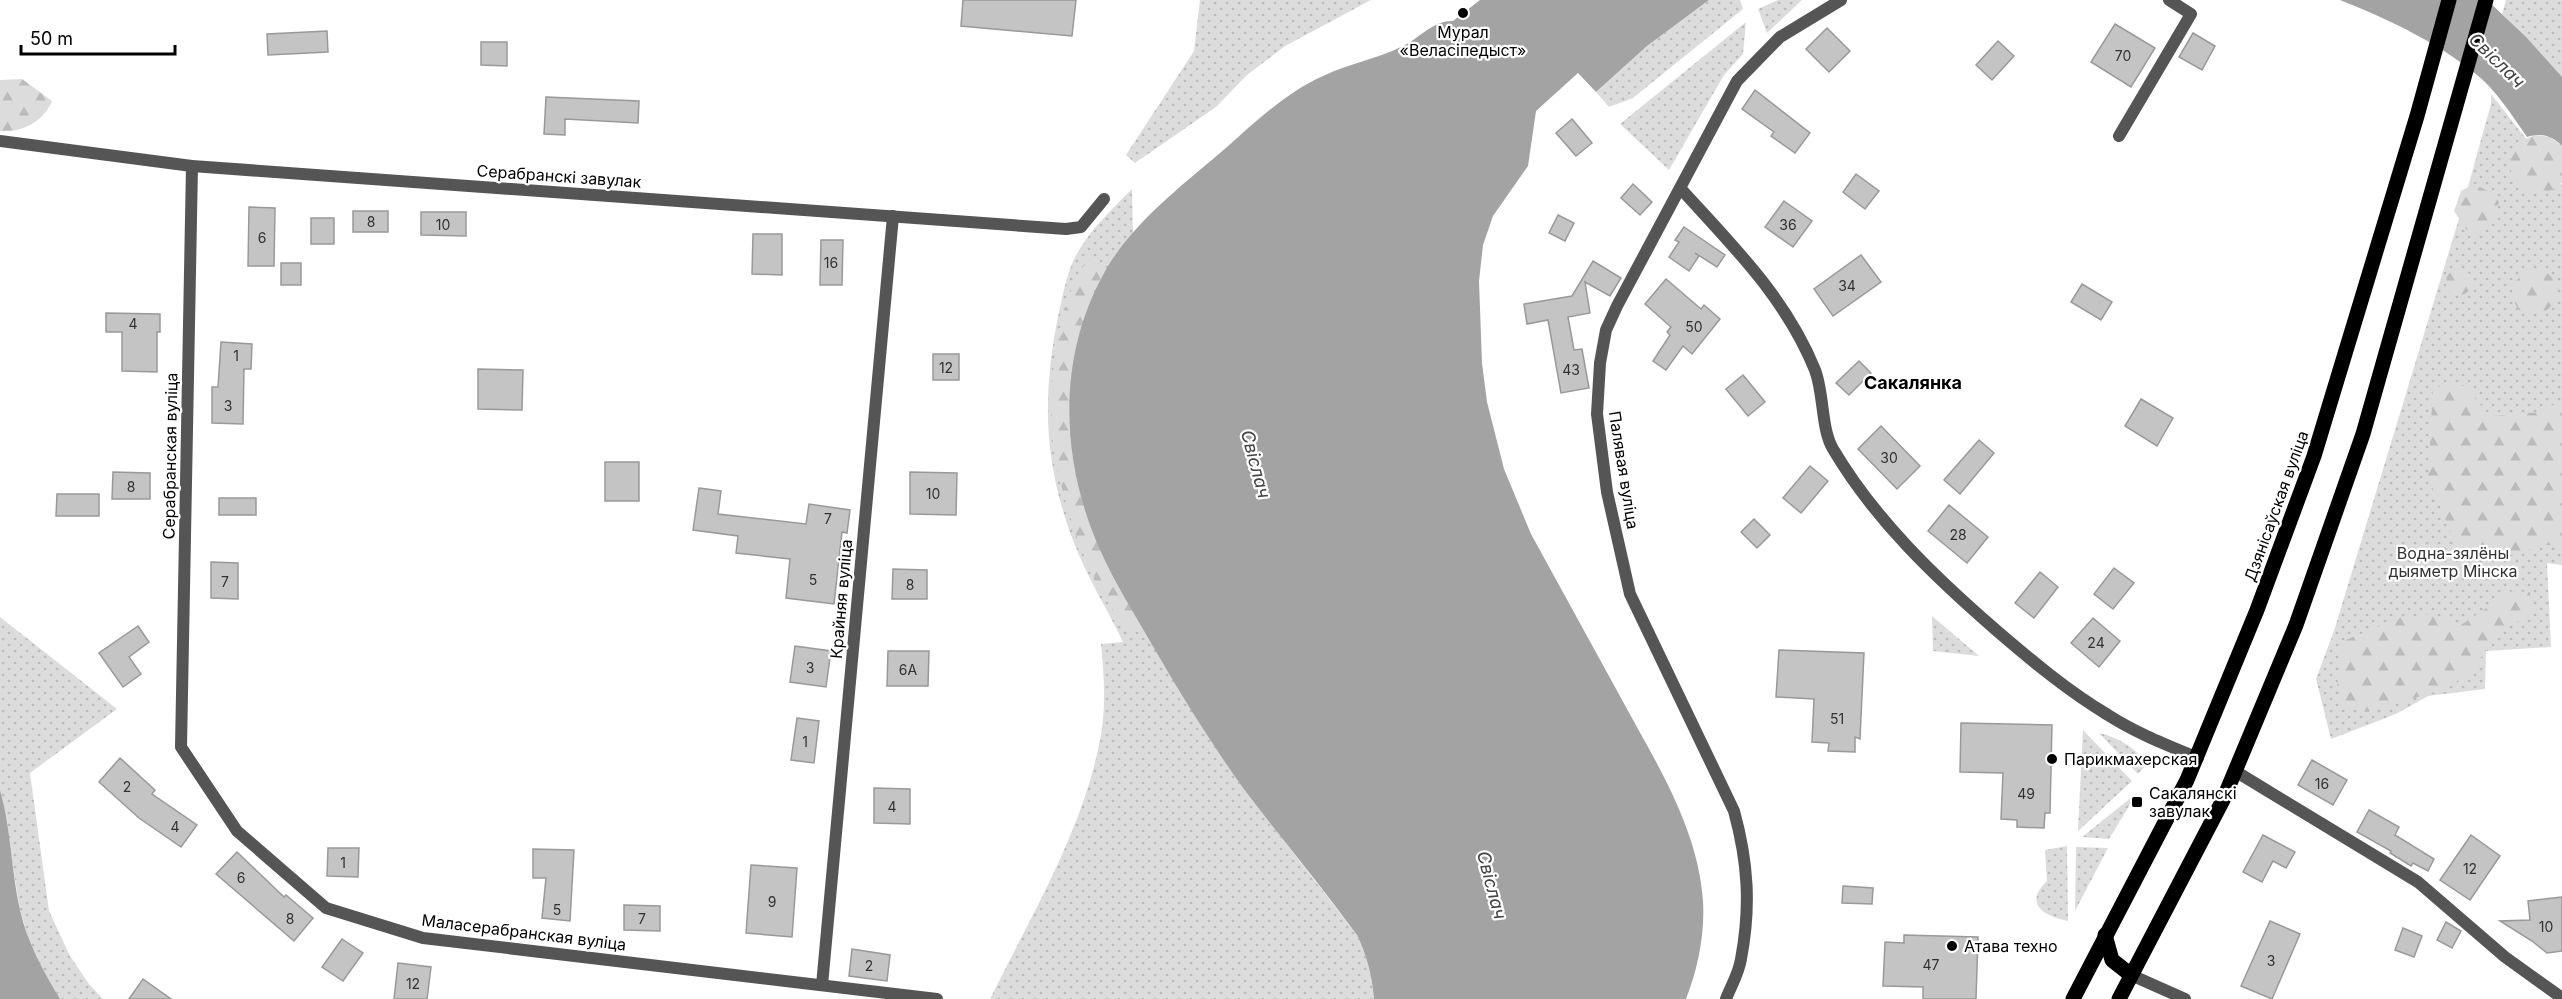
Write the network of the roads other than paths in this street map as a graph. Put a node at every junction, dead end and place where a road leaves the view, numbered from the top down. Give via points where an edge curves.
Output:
1 (1840, 0) edge
2 (2169, 0) edge
3 (2449, 0) edge
4 (2486, 0) edge
5 (2119, 136) dead end
6 (0, 141) edge
7 (192, 166) junction
8 (1681, 189) junction
9 (1104, 199) dead end
10 (893, 216) junction
11 (181, 747) joint
12 (2198, 758) junction
13 (2235, 771) junction
14 (2105, 935) junction
15 (2095, 955) junction
16 (2131, 975) junction
17 (822, 986) junction
18 (2120, 997) edge
19 (2562, 998) edge
20 (937, 999) edge
21 (1726, 999) edge
22 (2073, 999) edge
23 (2185, 999) edge

1 - 8 street, Палявая вуліца via 1780,37 1737,81
2 - 5 street via 2191,14
3 - 12 main road, Дзянісаўская вуліца via 2314,456
4 - 13 main road via 2363,434 2296,625
6 - 7 street, Серабранскі завулак
7 - 10 street, Серабранскі завулак
7 - 11 street, Серабранская вуліца
8 - 12 street via 1759,275 1786,312 1816,372 1831,446 1903,543 1962,600 2074,693 2126,726
8 - 21 street, Палявая вуліца via 1606,330 1597,414 1607,492 1630,594 1734,811 1744,848 1748,884 1741,961
9 - 10 street, Серабранскі завулак via 1081,227 1066,229
10 - 17 street, Крайняя вуліца
11 - 17 street, Маласерабранская вуліца via 237,831 326,908 423,938
12 - 14 main road, Дзянісаўская вуліца
13 - 16 main road
13 - 19 street via 2418,882 2505,957
14 - 15 main road, Дзянісаўская вуліца
14 - 16 main road via 2112,960
15 - 18 main road via 2112,969
15 - 22 main road, Дзянісаўская вуліца
16 - 18 main road
16 - 23 street
17 - 20 street, Маласерабранская вуліца

